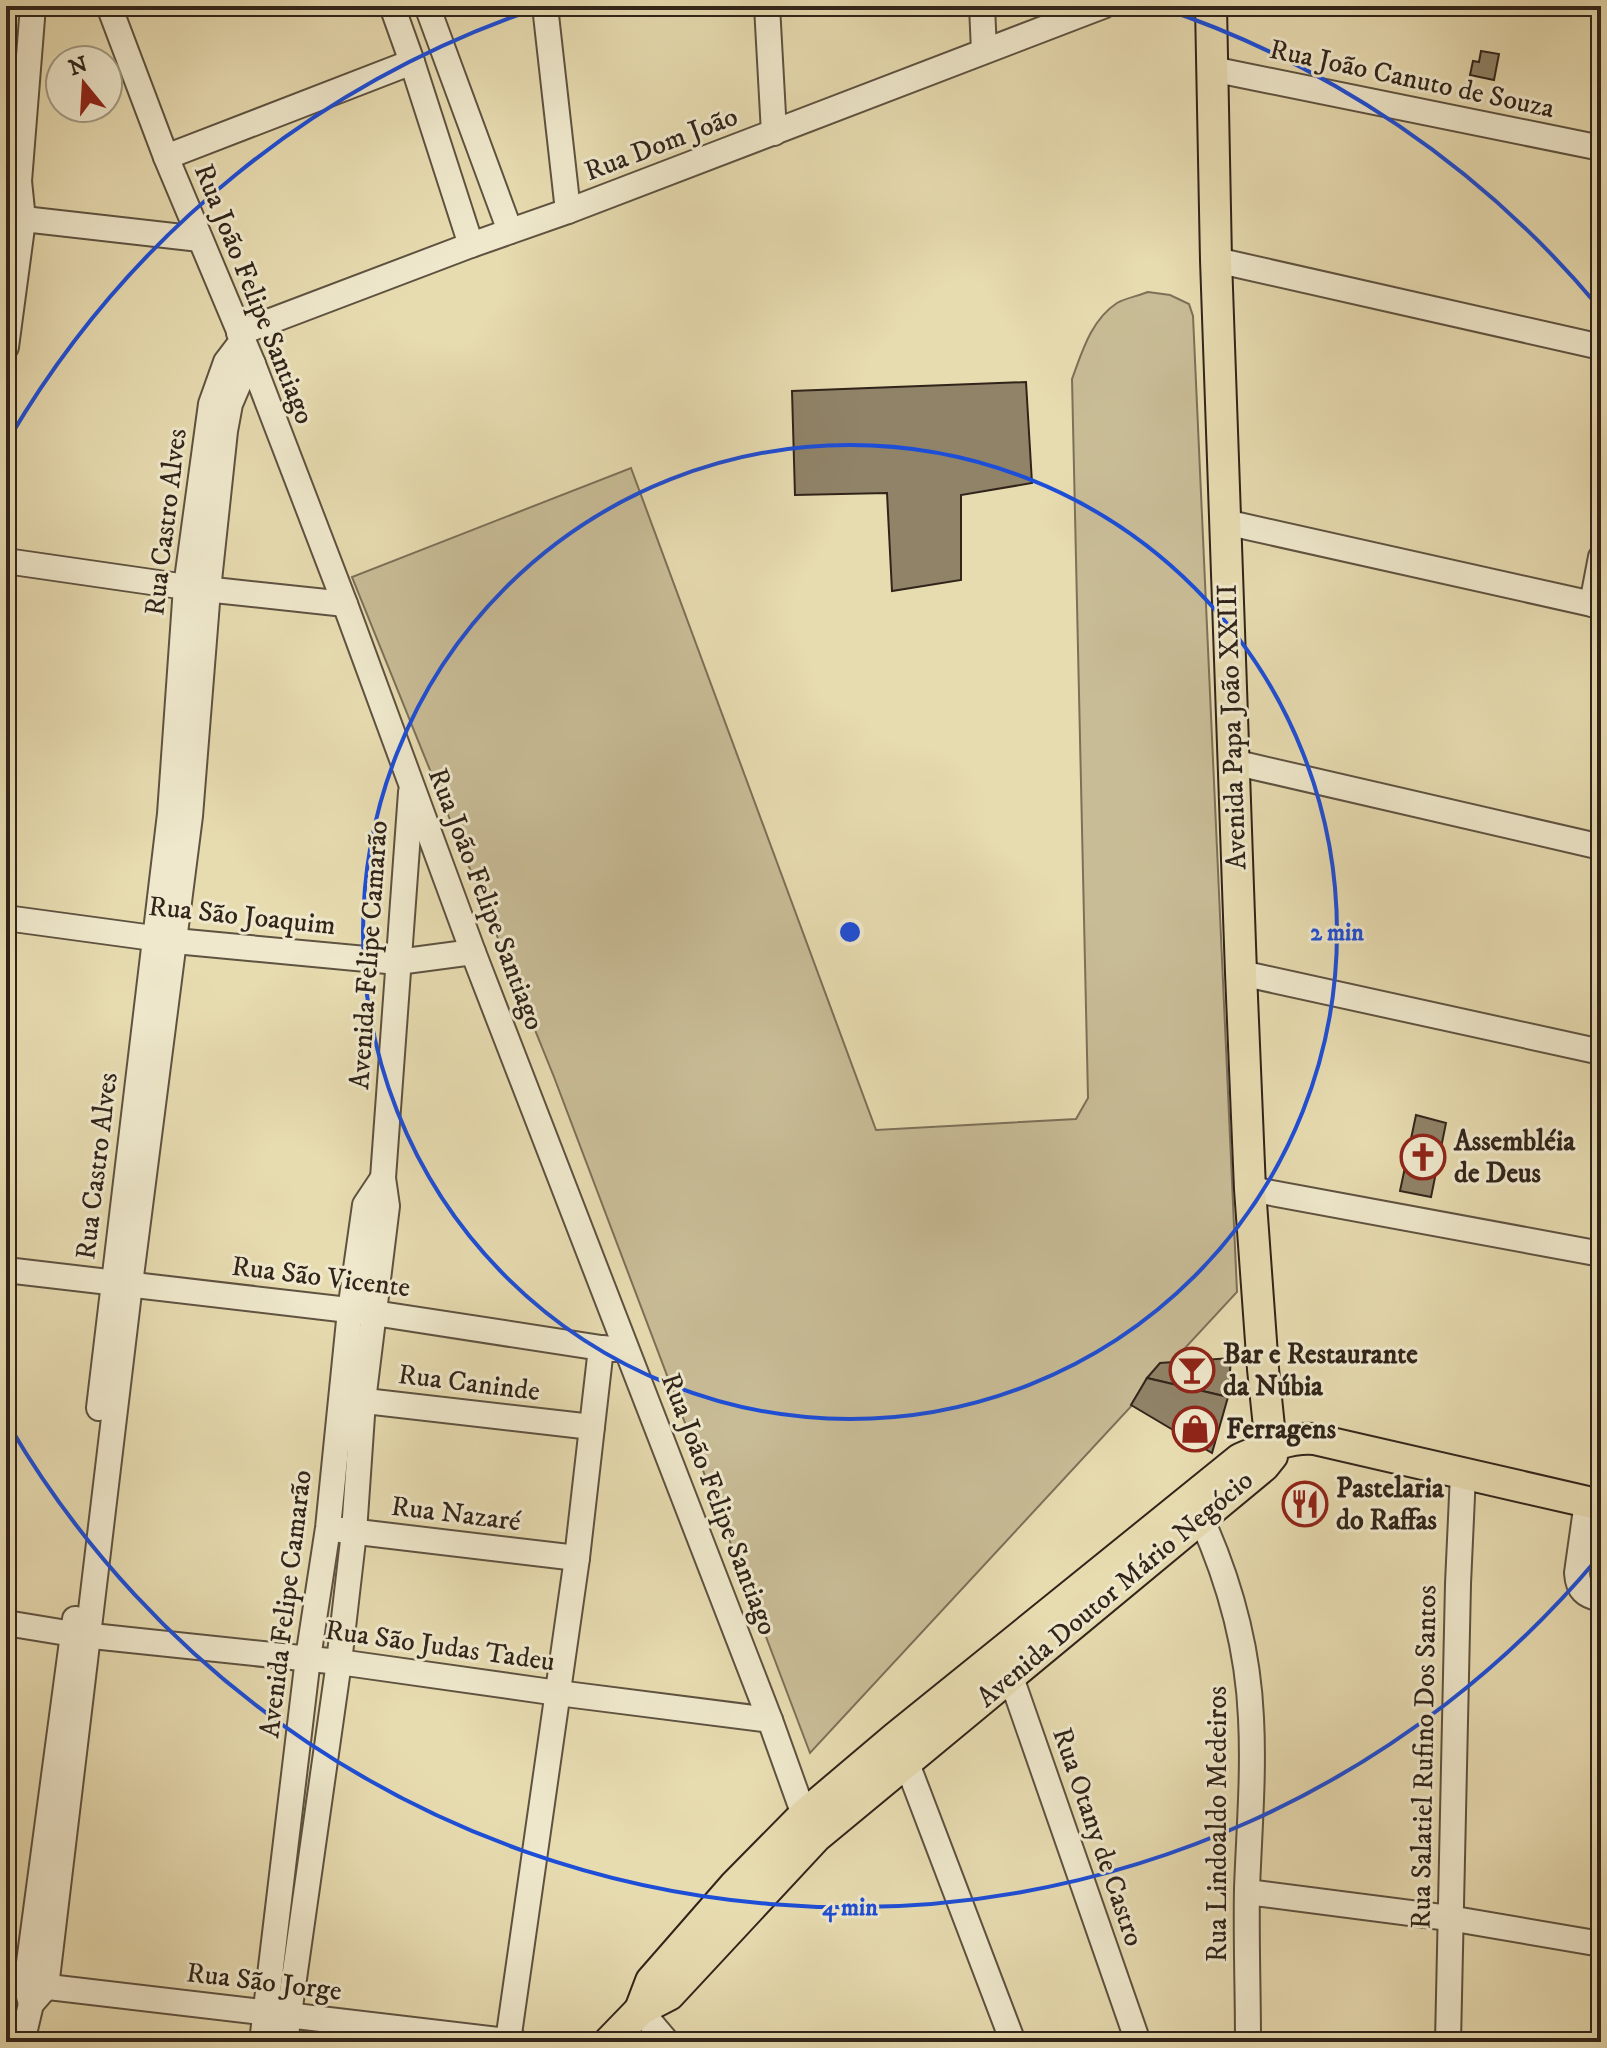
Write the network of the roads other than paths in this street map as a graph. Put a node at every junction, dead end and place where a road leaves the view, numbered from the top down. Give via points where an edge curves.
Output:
1 (33, 6) edge
2 (109, 6) edge
3 (392, 6) edge
4 (427, 6) edge
5 (545, 6) edge
6 (767, 6) edge
7 (982, 6) edge
8 (1103, 6) edge
9 (1211, 6) edge
10 (984, 51) junction
11 (412, 62) junction
12 (1212, 69) junction
13 (774, 133) junction
14 (1601, 148) edge
15 (166, 157) junction
16 (568, 211) junction
17 (12, 215) edge
18 (510, 231) junction
19 (200, 239) junction
20 (471, 245) junction
21 (1216, 260) junction
22 (240, 337) junction
23 (6, 347) edge
24 (1601, 347) edge
25 (253, 364) junction
26 (1225, 522) junction
27 (1601, 557) edge
28 (6, 561) edge
29 (197, 588) junction
30 (345, 604) junction
31 (1596, 605) edge
32 (1233, 762) junction
33 (411, 785) junction
34 (1601, 847) edge
35 (6, 918) edge
36 (165, 940) junction
37 (473, 952) junction
38 (398, 962) junction
39 (1241, 973) junction
40 (1601, 1052) edge
41 (383, 1178) junction
42 (1250, 1189) junction
43 (1601, 1254) edge
44 (6, 1270) edge
45 (122, 1283) junction
46 (350, 1311) junction
47 (374, 1313) junction
48 (601, 1348) junction
49 (627, 1349) junction
50 (352, 1400) junction
51 (592, 1427) junction
52 (1270, 1446) junction
53 (1463, 1474) junction
54 (1594, 1503) edge
55 (1201, 1518) junction
56 (328, 1528) junction
57 (354, 1532) junction
58 (577, 1558) junction
59 (1601, 1599) edge
60 (6, 1623) edge
61 (81, 1634) junction
62 (308, 1658) junction
63 (339, 1662) junction
64 (1006, 1664) junction
65 (558, 1693) junction
66 (770, 1720) junction
67 (906, 1761) junction
68 (804, 1815) junction
69 (1247, 1892) junction
70 (1449, 1918) junction
71 (1601, 1944) edge
72 (27, 1989) edge
73 (640, 2010) junction
74 (277, 2014) junction
75 (508, 2041) edge
76 (22, 2042) edge
77 (262, 2042) edge
78 (285, 2042) edge
79 (516, 2042) edge
80 (609, 2042) edge
81 (667, 2042) edge
82 (1013, 2042) edge
83 (1138, 2042) edge
84 (1248, 2042) edge
85 (1448, 2042) edge

1 - 17 street
2 - 15 street, Rua João Felipe Santiago
3 - 11 street
4 - 18 street
5 - 16 street
6 - 13 street
7 - 10 street
8 - 10 street, Rua Dom João
9 - 12 main road, Avenida Papa João XXIII
10 - 13 street, Rua Dom João
11 - 15 street
11 - 20 street
12 - 14 street, Rua João Canuto de Souza
12 - 21 main road, Avenida Papa João XXIII
13 - 16 street, Rua Dom João
15 - 19 street, Rua João Felipe Santiago
16 - 18 street, Rua Dom João
17 - 19 street
17 - 23 street
18 - 20 street, Rua Dom João
19 - 22 street, Rua João Felipe Santiago
20 - 22 street, Rua Dom João
21 - 24 street
21 - 26 main road, Avenida Papa João XXIII
22 - 25 street, Rua João Felipe Santiago
22 - 29 street, Rua Castro Alves via 211,404
25 - 29 street, Rua Castro Alves via 230,404
25 - 30 street, Rua João Felipe Santiago
26 - 31 street
26 - 32 main road, Avenida Papa João XXIII
27 - 31 street
28 - 29 street
29 - 30 street
29 - 36 street, Rua Castro Alves
30 - 33 street, Rua João Felipe Santiago
32 - 34 street
32 - 39 main road, Avenida Papa João XXIII
33 - 37 street, Rua João Felipe Santiago
33 - 38 street, Avenida Felipe Camarão
35 - 36 street, Rua São Joaquim
36 - 38 street, Rua São Joaquim
36 - 45 street, Rua Castro Alves
37 - 38 street, Rua São Joaquim
37 - 49 street, Rua João Felipe Santiago
38 - 41 street, Avenida Felipe Camarão
39 - 40 street
39 - 42 main road, Avenida Papa João XXIII
41 - 46 street, Avenida Felipe Camarão via 365,1205
41 - 47 street, Avenida Felipe Camarão via 387,1206
42 - 43 street
42 - 52 main road, Avenida Papa João XXIII
44 - 45 street, Rua São Vicente
45 - 46 street, Rua São Vicente
45 - 61 street, Rua Castro Alves
46 - 47 street, Rua São Vicente
46 - 50 street, Avenida Felipe Camarão
47 - 48 street, Rua São Vicente
47 - 50 street, Avenida Felipe Camarão
48 - 49 street, Rua São Vicente
48 - 51 street
49 - 66 street, Rua João Felipe Santiago
50 - 51 street, Rua Caninde
50 - 56 street, Avenida Felipe Camarão
50 - 57 street, Avenida Felipe Camarão
51 - 58 street
52 - 53 main road via 1314,1439
52 - 55 main road, Avenida Doutor Mário Negócio via 1268,1462
52 - 64 main road, Avenida Doutor Mário Negócio via 1240,1459
53 - 54 main road
53 - 70 street, Rua Salatiel Rufino Dos Santos
54 - 59 street via 1577,1573 1582,1591
55 - 64 main road, Avenida Doutor Mário Negócio
55 - 69 street, Rua Lindoaldo Medeiros via 1219,1557 1243,1648 1251,1716
56 - 57 street, Rua Nazaré
56 - 62 street, Avenida Felipe Camarão
57 - 58 street, Rua Nazaré
57 - 63 street, Avenida Felipe Camarão
58 - 65 street
60 - 61 street, Rua São Judas Tadeu
61 - 62 street, Rua São Judas Tadeu
61 - 72 street, Rua Castro Alves
62 - 63 street, Rua São Judas Tadeu
62 - 74 street, Avenida Felipe Camarão
63 - 65 street, Rua São Judas Tadeu
63 - 74 street, Avenida Felipe Camarão
64 - 67 main road, Avenida Doutor Mário Negócio
64 - 68 main road, Avenida Doutor Mário Negócio via 895,1738
64 - 83 street, Rua Otany de Castro
65 - 66 street, Rua São Judas Tadeu
65 - 75 street
66 - 68 street, Rua João Felipe Santiago
67 - 73 main road, Avenida Doutor Mário Negócio via 816,1837 669,1995
67 - 82 street
68 - 73 main road, Avenida Doutor Mário Negócio via 651,1981
69 - 70 street
69 - 84 street, Rua Lindoaldo Medeiros
70 - 71 street
70 - 85 street, Rua Salatiel Rufino Dos Santos
72 - 74 street, Rua São Jorge
72 - 76 street, Rua Castro Alves
73 - 80 main road, Avenida Doutor Mário Negócio
73 - 81 street
74 - 75 street, Rua São Jorge
74 - 77 street, Avenida Felipe Camarão
74 - 78 street, Avenida Felipe Camarão
75 - 79 street, Rua São Jorge

